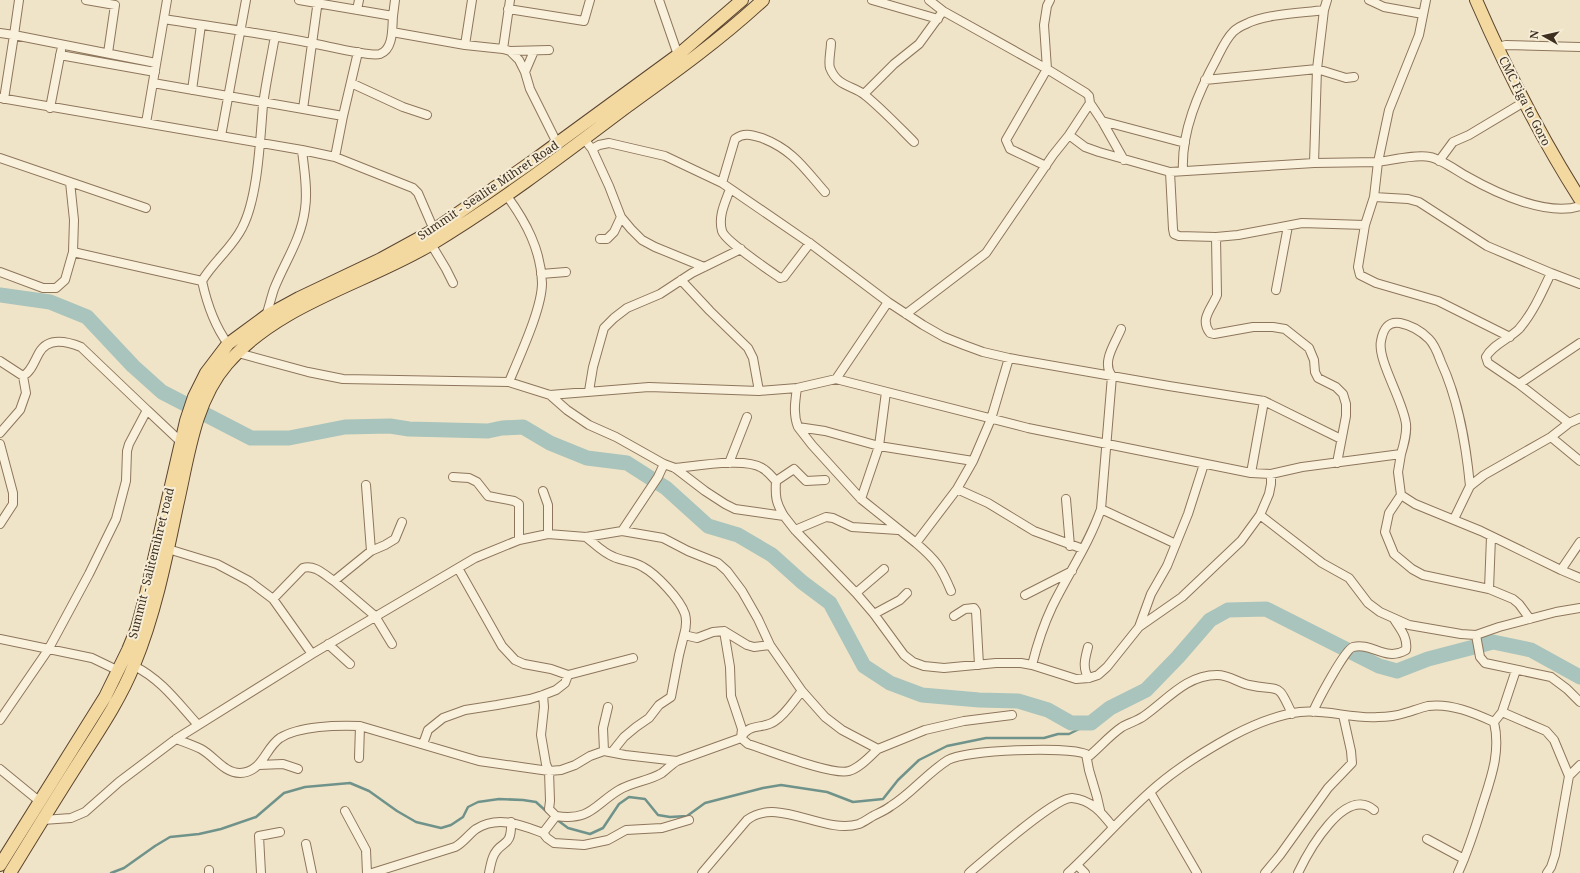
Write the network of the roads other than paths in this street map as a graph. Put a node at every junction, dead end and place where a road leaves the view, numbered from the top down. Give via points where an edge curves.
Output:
1 (19, 0) edge
2 (86, 0) edge
3 (167, 0) edge
4 (246, 0) edge
5 (299, 0) edge
6 (359, 0) edge
7 (395, 0) edge
8 (472, 0) edge
9 (590, 0) edge
10 (659, 0) edge
11 (742, 0) edge
12 (762, 0) edge
13 (872, 0) edge
14 (929, 0) edge
15 (1050, 0) edge
16 (1327, 0) edge
17 (1369, 0) edge
18 (1426, 0) edge
19 (1476, 0) edge
20 (1483, 0) edge
21 (318, 2) edge
22 (115, 3) edge
23 (509, 4) edge
24 (357, 10) junction
25 (1324, 10) junction
26 (943, 11) junction
27 (1423, 14) junction
28 (393, 16) junction
29 (164, 19) junction
30 (938, 19) junction
31 (201, 25) junction
32 (241, 31) junction
33 (0, 32) edge
34 (392, 32) junction
35 (14, 35) junction
36 (275, 36) junction
37 (311, 43) junction
38 (831, 43) dead end
39 (62, 44) junction
40 (465, 45) junction
41 (1502, 46) junction
42 (1580, 47) edge
43 (507, 50) junction
44 (549, 50) dead end
45 (534, 51) junction
46 (358, 52) junction
47 (108, 53) junction
48 (60, 55) junction
49 (678, 55) junction
50 (156, 63) junction
51 (1047, 69) junction
52 (1317, 69) junction
53 (154, 72) junction
54 (525, 72) junction
55 (1354, 77) dead end
56 (1205, 80) junction
57 (153, 83) junction
58 (351, 83) junction
59 (192, 90) junction
60 (864, 94) junction
61 (229, 97) junction
62 (2, 99) edge
63 (1524, 102) junction
64 (264, 103) junction
65 (1090, 103) junction
66 (50, 108) junction
67 (303, 109) junction
68 (427, 115) dead end
69 (343, 116) junction
70 (1102, 121) junction
71 (146, 123) junction
72 (1069, 135) junction
73 (221, 136) junction
74 (584, 139) junction
75 (260, 142) junction
76 (914, 142) dead end
77 (557, 143) junction
78 (1185, 143) junction
79 (592, 149) junction
80 (302, 150) junction
81 (335, 157) junction
82 (0, 158) edge
83 (1124, 160) junction
84 (1439, 161) junction
85 (1378, 162) junction
86 (1314, 163) junction
87 (537, 166) junction
88 (1046, 166) junction
89 (1183, 171) junction
90 (1170, 172) junction
91 (70, 182) junction
92 (722, 184) junction
93 (1580, 184) edge
94 (730, 189) junction
95 (825, 192) dead end
96 (507, 196) junction
97 (1374, 197) junction
98 (1580, 199) edge
99 (1580, 206) edge
100 (146, 208) dead end
101 (621, 217) junction
102 (1365, 224) junction
103 (1288, 226) junction
104 (434, 230) junction
105 (1216, 237) junction
106 (600, 239) dead end
107 (810, 243) junction
108 (431, 244) junction
109 (741, 249) junction
110 (73, 252) junction
111 (704, 267) junction
112 (0, 272) edge
113 (566, 272) dead end
114 (1551, 273) junction
115 (541, 274) junction
116 (681, 280) junction
117 (202, 282) junction
118 (453, 284) dead end
119 (1580, 284) edge
120 (1276, 290) dead end
121 (888, 302) junction
122 (906, 314) junction
123 (266, 316) junction
124 (1121, 329) dead end
125 (1510, 337) junction
126 (1580, 343) edge
127 (228, 344) junction
128 (238, 353) junction
129 (1009, 358) junction
130 (0, 361) edge
131 (23, 376) junction
132 (1112, 376) junction
133 (836, 379) junction
134 (509, 382) junction
135 (1519, 384) junction
136 (797, 388) junction
137 (589, 391) junction
138 (758, 391) junction
139 (886, 392) junction
140 (550, 395) junction
141 (200, 399) junction
142 (1264, 401) junction
143 (147, 410) junction
144 (747, 416) dead end
145 (1580, 418) edge
146 (991, 419) junction
147 (191, 424) junction
148 (1569, 424) junction
149 (798, 427) junction
150 (0, 433) edge
151 (1551, 437) junction
152 (1341, 439) junction
153 (181, 442) junction
154 (1106, 443) junction
155 (0, 444) edge
156 (879, 446) junction
157 (1401, 454) junction
158 (973, 461) junction
159 (1580, 461) edge
160 (729, 463) junction
161 (1337, 463) junction
162 (664, 464) junction
163 (1204, 464) junction
164 (676, 468) junction
165 (1251, 473) junction
166 (1271, 474) junction
167 (453, 477) dead end
168 (825, 480) dead end
169 (776, 481) junction
170 (366, 485) dead end
171 (1470, 486) junction
172 (957, 489) junction
173 (544, 491) dead end
174 (1401, 495) junction
175 (1066, 498) dead end
176 (861, 499) junction
177 (1101, 509) junction
178 (1260, 515) junction
179 (784, 516) junction
180 (1454, 519) junction
181 (402, 522) dead end
182 (0, 524) edge
183 (795, 530) junction
184 (898, 530) junction
185 (622, 531) junction
186 (548, 534) junction
187 (1491, 537) junction
188 (586, 538) junction
189 (519, 540) junction
190 (1580, 542) edge
191 (916, 543) junction
192 (1176, 544) junction
193 (1070, 546) junction
194 (168, 549) junction
195 (1083, 549) junction
196 (371, 551) junction
197 (458, 568) junction
198 (884, 569) dead end
199 (1073, 570) junction
200 (1561, 570) junction
201 (1580, 578) edge
202 (334, 581) junction
203 (1489, 589) junction
204 (951, 591) dead end
205 (856, 593) junction
206 (907, 593) dead end
207 (1025, 596) dead end
208 (273, 598) junction
209 (1579, 609) edge
210 (874, 614) junction
211 (376, 616) junction
212 (954, 616) dead end
213 (1580, 618) edge
214 (1394, 619) junction
215 (1530, 619) junction
216 (1139, 627) junction
217 (724, 631) junction
218 (684, 635) junction
219 (1476, 635) junction
220 (0, 639) edge
221 (328, 644) junction
222 (392, 644) dead end
223 (770, 645) junction
224 (1088, 647) dead end
225 (48, 650) junction
226 (312, 654) junction
227 (633, 658) dead end
228 (350, 664) dead end
229 (979, 665) junction
230 (1032, 665) junction
231 (134, 666) junction
232 (1516, 670) junction
233 (119, 671) junction
234 (568, 675) junction
235 (1089, 678) junction
236 (802, 691) junction
237 (543, 695) junction
238 (1580, 702) edge
239 (608, 707) dead end
240 (1313, 712) junction
241 (1502, 712) junction
242 (1292, 714) junction
243 (1012, 715) dead end
244 (1342, 715) junction
245 (0, 720) edge
246 (1494, 722) junction
247 (198, 725) junction
248 (360, 726) junction
249 (176, 738) junction
250 (741, 738) junction
251 (423, 744) junction
252 (878, 749) junction
253 (608, 751) junction
254 (1088, 757) junction
255 (359, 758) dead end
256 (677, 760) junction
257 (259, 765) junction
258 (1580, 765) edge
259 (69, 767) junction
260 (298, 768) dead end
261 (0, 770) edge
262 (549, 771) junction
263 (1569, 776) junction
264 (1150, 792) junction
265 (39, 801) junction
266 (1100, 810) junction
267 (1374, 810) dead end
268 (344, 811) dead end
269 (556, 816) junction
270 (43, 820) junction
271 (689, 820) dead end
272 (511, 822) junction
273 (1113, 827) junction
274 (280, 832) dead end
275 (543, 832) junction
276 (1427, 839) dead end
277 (306, 844) dead end
278 (1464, 859) junction
279 (0, 865) edge
280 (1077, 865) junction
281 (10, 873) edge
282 (261, 873) edge
283 (312, 873) edge
284 (367, 873) edge
285 (372, 873) edge
286 (489, 873) edge
287 (702, 873) edge
288 (969, 873) edge
289 (1068, 873) edge
290 (1085, 873) edge
291 (1197, 873) edge
292 (1264, 873) edge
293 (1298, 873) edge
294 (1458, 873) edge
295 (1547, 873) edge

1 - 35 street
2 - 22 street
3 - 29 street
4 - 32 street
5 - 21 street
6 - 24 street
7 - 28 street
8 - 40 street
9 - 23 street via 584,21
10 - 49 street
11 - 49 main road, Summit - Sealite Mihret Road
12 - 74 main road via 695,57
13 - 30 street
14 - 26 street
15 - 51 street via 1044,26
16 - 25 street
17 - 27 street via 1384,7
18 - 27 street
19 - 41 main road, CMC Figa to Goro
20 - 41 main road
21 - 24 street
21 - 37 street
22 - 47 street
23 - 43 street
24 - 28 street
25 - 52 street
25 - 56 street via 1263,18 1246,23 1232,33
26 - 30 street
26 - 51 street
27 - 85 street via 1419,35 1389,110
28 - 34 street
29 - 31 street
29 - 50 street
30 - 60 street via 919,44 894,64
31 - 32 street
31 - 59 street
32 - 36 street
32 - 61 street
33 - 35 street
34 - 40 street
34 - 46 street via 387,50 379,54
35 - 39 street
35 - 62 street
36 - 37 street
36 - 64 street
37 - 46 street
37 - 67 street
38 - 60 street via 829,66 833,73 846,86
39 - 47 street
39 - 48 street
40 - 43 street
41 - 42 street
41 - 63 main road, CMC Figa to Goro
41 - 93 main road
43 - 45 street
43 - 54 street via 519,60
44 - 45 street
45 - 54 street
46 - 58 street
47 - 50 street
48 - 53 street
48 - 66 street
49 - 77 main road, Summit - Sealite Mihret Road
50 - 53 street
51 - 65 street via 1086,93
51 - 88 street via 1006,140 1010,148
52 - 55 street via 1346,78
52 - 56 street
52 - 86 street
53 - 57 street
54 - 77 street via 530,89
56 - 78 street
57 - 59 street
57 - 71 street
58 - 68 street
58 - 69 street
59 - 61 street
60 - 76 street
61 - 64 street
61 - 73 street
62 - 66 street
63 - 84 street via 1453,142
63 - 98 main road, CMC Figa to Goro
64 - 67 street
64 - 75 street
65 - 70 street
65 - 72 street
66 - 71 street
67 - 69 street
69 - 81 street
70 - 78 street
70 - 83 street
71 - 73 street
72 - 83 street via 1085,147
72 - 88 street
73 - 75 street
74 - 79 street
74 - 87 main road
75 - 80 street
75 - 117 street via 250,209 242,228
77 - 87 main road, Summit - Sealite Mihret Road
78 - 89 street
79 - 92 street via 609,142 665,156
79 - 101 street
80 - 81 street
80 - 123 street via 306,192 303,221 297,242 274,290
81 - 104 street via 413,188 418,193
82 - 91 street
83 - 90 street
84 - 85 street via 1421,156
84 - 99 street via 1506,196 1550,208 1570,209
85 - 86 street
85 - 97 street
86 - 89 street
87 - 96 main road
87 - 104 main road, Summit - Sealite Mihret Road
88 - 122 street via 986,252
89 - 90 street
90 - 105 street via 1174,234
91 - 100 street
91 - 110 street via 74,220
92 - 94 street
92 - 95 street via 735,139 741,134 750,134 786,150
94 - 107 street
94 - 109 street via 722,209 722,232
96 - 108 main road
96 - 115 street via 530,232
97 - 102 street
97 - 114 street via 1419,202 1486,246
101 - 106 street via 614,232 607,239
101 - 111 street via 642,240
102 - 103 street via 1302,223
102 - 125 street via 1358,267 1360,275 1376,283 1438,301
103 - 105 street
103 - 120 street
104 - 123 main road, Summit - Sealite Mihret Road
105 - 152 street via 1217,295 1206,317 1205,326 1214,334 1252,327 1272,327 1285,329 1298,338 1309,348 1314,360 1314,372 1318,378 1336,387 1343,394 1346,416
107 - 109 street via 784,278 780,278
107 - 121 street
108 - 118 street
108 - 128 main road via 279,321 259,334
109 - 111 street
110 - 112 street via 65,280 56,288 43,288
110 - 117 street
111 - 116 street
113 - 115 street
114 - 119 street
114 - 125 street via 1535,306
115 - 134 street via 542,284 536,314
116 - 137 street via 655,296 627,308 604,328
116 - 138 street via 748,348 753,358
117 - 127 street via 212,316
121 - 122 street
121 - 133 street
122 - 129 street via 944,337 983,352
123 - 127 main road, Summit - Sealite Mihret Road
124 - 132 street via 1107,363 1107,370
125 - 135 street via 1491,350 1486,360
126 - 135 street
127 - 141 main road, Summit - Sealite Mihret Road via 206,373
128 - 134 street via 343,379
128 - 141 main road
129 - 132 street
129 - 146 street
130 - 131 street
131 - 143 street via 28,374 39,352 50,343 70,343 80,347
131 - 150 street via 26,393 20,410
132 - 142 street
132 - 154 street
133 - 136 street
133 - 139 street
134 - 140 street
135 - 148 street
136 - 138 street
136 - 149 street via 794,406
137 - 138 street via 649,387
137 - 140 street
139 - 146 street
139 - 156 street
140 - 162 street via 589,425
141 - 147 main road, Summit - Salitemihret road
142 - 152 street
142 - 165 street
143 - 153 street
143 - 225 street via 127,451 126,481 116,519
144 - 160 street
145 - 148 street
146 - 154 street
146 - 158 street
147 - 153 main road, Summit - Salitemihret road
147 - 194 main road
148 - 151 street
149 - 156 street via 824,431
149 - 176 street
151 - 159 street
151 - 171 street via 1484,475
152 - 161 street
153 - 233 main road, Summit - Salitemihret road via 137,628
154 - 163 street
154 - 177 street
155 - 182 street via 13,493 13,504
156 - 158 street
156 - 176 street
157 - 161 street
157 - 171 street via 1406,425 1403,410 1381,352 1385,328 1394,322 1406,324 1422,333 1435,348 1454,395 1467,455
157 - 174 street via 1398,472
158 - 172 street
160 - 164 street
160 - 169 street via 762,467
161 - 166 street
162 - 164 street
162 - 185 street
163 - 165 street
163 - 192 street
164 - 179 street via 705,491 735,509
165 - 166 street
166 - 178 street via 1269,494
167 - 189 street via 469,478 488,496 519,504
168 - 169 street via 806,481 794,469
169 - 179 street via 777,504
170 - 196 street
171 - 180 street
172 - 191 street
172 - 193 street via 988,503 1034,531
173 - 186 street via 548,506
174 - 180 street via 1415,504
174 - 203 street via 1389,513 1385,532 1394,554 1424,575
175 - 193 street
176 - 184 street
177 - 192 street
177 - 195 street
178 - 214 street via 1322,563 1349,578 1368,603
178 - 216 street via 1241,541 1182,597
179 - 183 street
180 - 187 street
181 - 196 street via 395,539
183 - 184 street via 826,517 852,527
183 - 205 street
184 - 191 street
185 - 188 street
185 - 223 street via 664,538 718,563 742,591
186 - 188 street
186 - 189 street
187 - 200 street
187 - 203 street
188 - 218 street via 614,557 642,566 663,584 684,611
189 - 197 street
190 - 200 street
191 - 204 street via 942,570
192 - 216 street via 1151,594
193 - 195 street
194 - 208 street via 217,564 249,581
194 - 231 main road via 154,605
195 - 199 street
196 - 202 street
197 - 211 street
197 - 234 street via 502,646 515,660
198 - 205 street
199 - 207 street
199 - 230 street via 1052,608
200 - 201 street
202 - 208 street via 312,566 307,566
202 - 211 street
203 - 215 street via 1513,599
205 - 210 street
206 - 210 street via 900,600
208 - 226 street
209 - 213 street
209 - 215 street
210 - 229 street via 904,655 913,662 944,668
211 - 221 street
211 - 222 street
212 - 229 street via 965,608 976,610
214 - 219 street via 1419,628
214 - 240 street via 1405,637 1406,650 1385,654 1367,648 1350,648
215 - 219 street
216 - 235 street via 1107,667 1098,675
217 - 218 street via 697,638
217 - 223 street via 747,645
217 - 250 street via 730,667 731,696 742,729
218 - 253 street via 671,697 659,704 649,718
219 - 232 street via 1480,657 1485,662
220 - 225 street
221 - 226 street
221 - 228 street
223 - 236 street
224 - 235 street via 1084,660 1085,673
225 - 233 street via 92,658
225 - 245 street
226 - 247 street
227 - 234 street
229 - 230 street
230 - 235 street via 1076,679
231 - 247 street via 158,681
231 - 259 main road via 112,710
232 - 238 street via 1551,677
232 - 241 street
233 - 259 main road, Summit - Salitemihret road
234 - 237 street via 566,683
236 - 250 street via 777,721 768,726 755,726 746,731
236 - 252 street via 825,717 842,730
237 - 251 street via 465,710 443,718 428,730
237 - 262 street via 541,735
239 - 253 street via 602,735
240 - 242 street
240 - 244 street
241 - 246 street
241 - 263 street via 1546,731 1554,740
242 - 254 street via 1286,698 1277,689 1246,684 1231,677 1212,675 1187,683 1172,692 1142,717 1115,732
242 - 264 street via 1262,721 1215,745
243 - 252 street via 964,721 925,730
244 - 246 street via 1357,718 1379,717 1403,714 1428,706 1452,707 1472,712
244 - 292 street via 1352,763 1328,788
246 - 278 street via 1497,733 1494,770
247 - 249 street
248 - 251 street
248 - 255 street
248 - 257 street via 293,731 276,741
249 - 257 street via 202,749 232,771 240,773
249 - 270 street via 85,812 71,818
250 - 252 street via 748,744 795,760 840,771 857,767
250 - 256 street
251 - 262 street via 479,762
253 - 256 street
253 - 262 street via 590,756 561,770
254 - 266 street
254 - 287 street via 1084,753 1038,750 960,755 948,759 892,806 859,824 828,824 778,812 763,812 747,820
256 - 269 street via 662,773 619,790 588,813 569,818
257 - 260 street via 283,764
258 - 263 street
259 - 265 main road, Summit - Salitemihret road
259 - 270 main road
261 - 265 street
262 - 269 street via 549,809
263 - 295 street via 1555,855
264 - 273 street
264 - 291 street
265 - 279 main road, Summit - Salitemihret road
266 - 273 street
266 - 288 street via 1080,800 1064,800 1034,820
267 - 293 street via 1358,804 1345,810 1315,842
268 - 284 street via 366,850
269 - 275 street
270 - 281 main road
271 - 275 street via 662,828 626,830 608,840 584,845 554,842
272 - 275 street
272 - 285 street via 492,822 475,830 455,847
272 - 286 street via 510,839 493,857
273 - 280 street
274 - 282 street via 259,836
276 - 278 street
277 - 283 street
278 - 294 street
280 - 289 street
280 - 290 street

